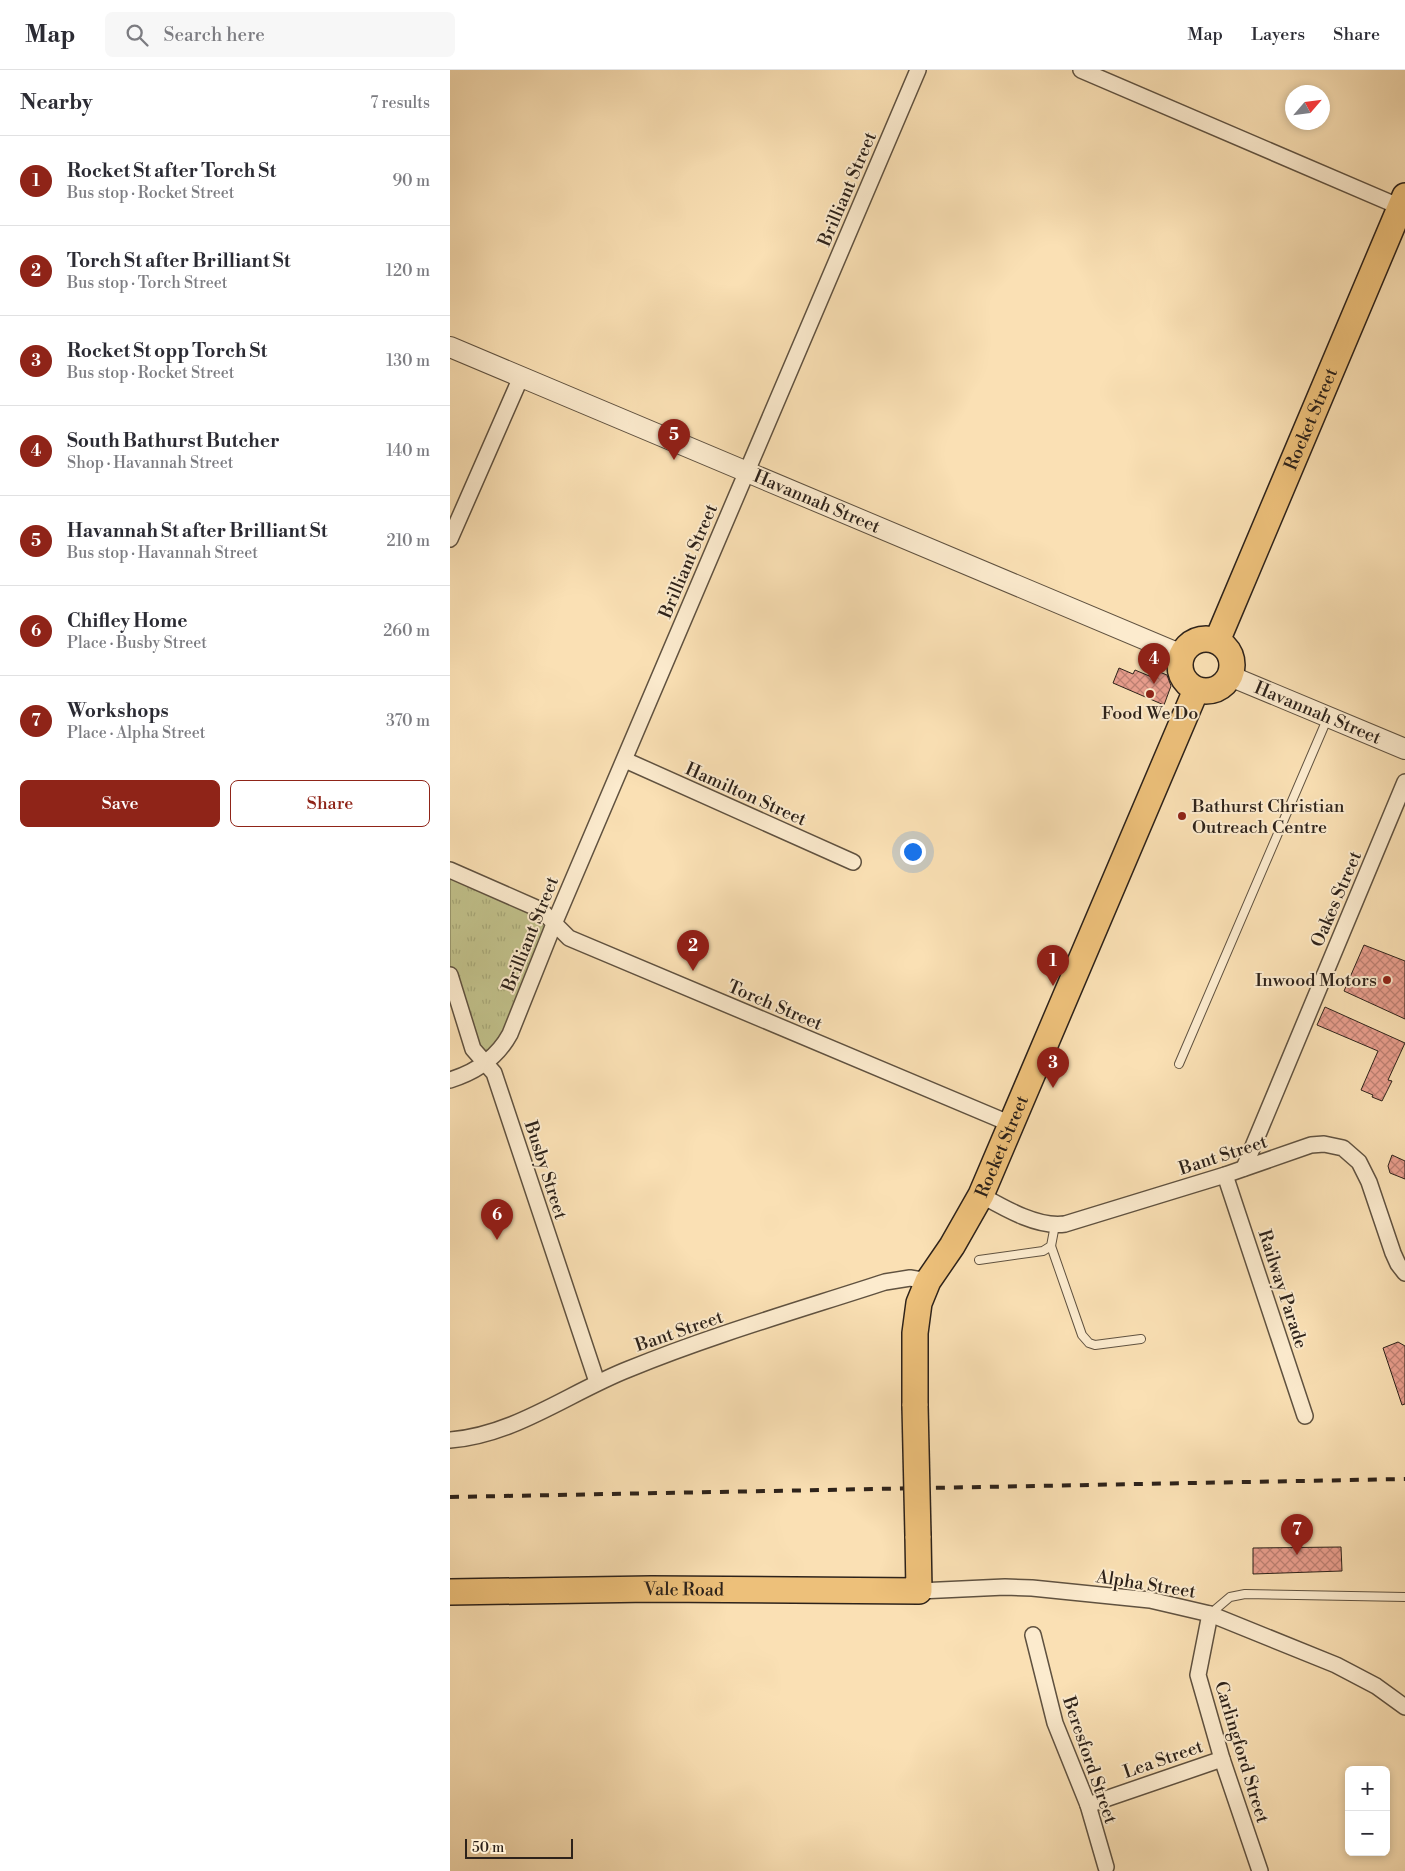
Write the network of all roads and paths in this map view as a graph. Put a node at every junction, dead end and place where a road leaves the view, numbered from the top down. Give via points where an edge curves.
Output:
1 (918, 70) edge
2 (1082, 70) edge
3 (1404, 204) edge
4 (450, 347) edge
5 (521, 377) junction
6 (746, 472) junction
7 (450, 539) edge
8 (1217, 641) junction
9 (1182, 655) junction
10 (1230, 676) junction
11 (1196, 690) junction
12 (1328, 717) junction
13 (1405, 749) edge
14 (624, 760) junction
15 (1405, 782) edge
16 (853, 862) dead end
17 (450, 870) edge
18 (554, 924) junction
19 (450, 975) edge
20 (487, 1063) junction
21 (1179, 1064) dead end
22 (450, 1080) edge
23 (1012, 1124) junction
24 (1244, 1168) junction
25 (1225, 1175) junction
26 (980, 1195) junction
27 (1055, 1225) junction
28 (1051, 1246) junction
29 (979, 1260) dead end
30 (1405, 1273) edge
31 (928, 1281) junction
32 (1141, 1339) dead end
33 (597, 1382) junction
34 (1305, 1416) dead end
35 (450, 1440) edge
36 (919, 1591) junction
37 (450, 1592) edge
38 (1405, 1597) edge
39 (1210, 1614) junction
40 (1033, 1635) dead end
41 (1405, 1707) edge
42 (1222, 1759) junction
43 (1088, 1805) junction
44 (1106, 1867) dead end
45 (1260, 1871) edge

1 - 6 street, Brilliant Street
2 - 3 street
3 - 8 main road, Rocket Street
4 - 5 street, Havannah Street
5 - 6 street, Havannah Street
5 - 7 street
6 - 9 street, Havannah Street
6 - 14 street, Brilliant Street
8 - 9 main road via 1200,639 1186,648
8 - 10 main road via 1232,660
9 - 11 main road via 1180,671
10 - 11 main road via 1212,691
10 - 12 street, Havannah Street
11 - 23 main road, Rocket Street
12 - 13 street, Havannah Street
12 - 21 lane
14 - 16 street, Hamilton Street
14 - 18 street, Brilliant Street
15 - 24 street, Oakes Street
17 - 18 street, Torch Street via 541,910
18 - 20 street, Brilliant Street via 510,1034
18 - 23 street, Torch Street via 569,938
19 - 20 street, Busby Street via 473,1049
20 - 22 street, Brilliant Street
20 - 33 street, Busby Street via 494,1072
23 - 26 main road, Rocket Street
24 - 25 street, Bant Street
24 - 30 street, Bant Street via 1311,1145 1343,1148 1363,1169 1393,1253
25 - 27 street, Bant Street
25 - 34 street, Railway Parade
26 - 27 street, Bant Street via 1018,1215
26 - 31 main road, Rocket Street
27 - 28 lane
28 - 29 lane via 1043,1251
28 - 32 lane via 1085,1340 1095,1345
31 - 33 street, Bant Street via 910,1278 885,1282 668,1353
31 - 36 main road, Rocket Street, bridge via 919,1303 915,1333
33 - 35 street, Bant Street via 521,1421 485,1434
36 - 37 main road, Vale Road via 651,1589
36 - 39 street, Alpha Street via 1032,1588 1150,1600
38 - 39 lane via 1245,1594 1230,1597
39 - 41 street, Alpha Street via 1336,1665 1376,1686
39 - 42 street, Carlingford Street via 1198,1675
40 - 43 street, Beresford Street via 1055,1723
42 - 43 street, Lea Street
42 - 45 street, Carlingford Street
43 - 44 street, Beresford Street

